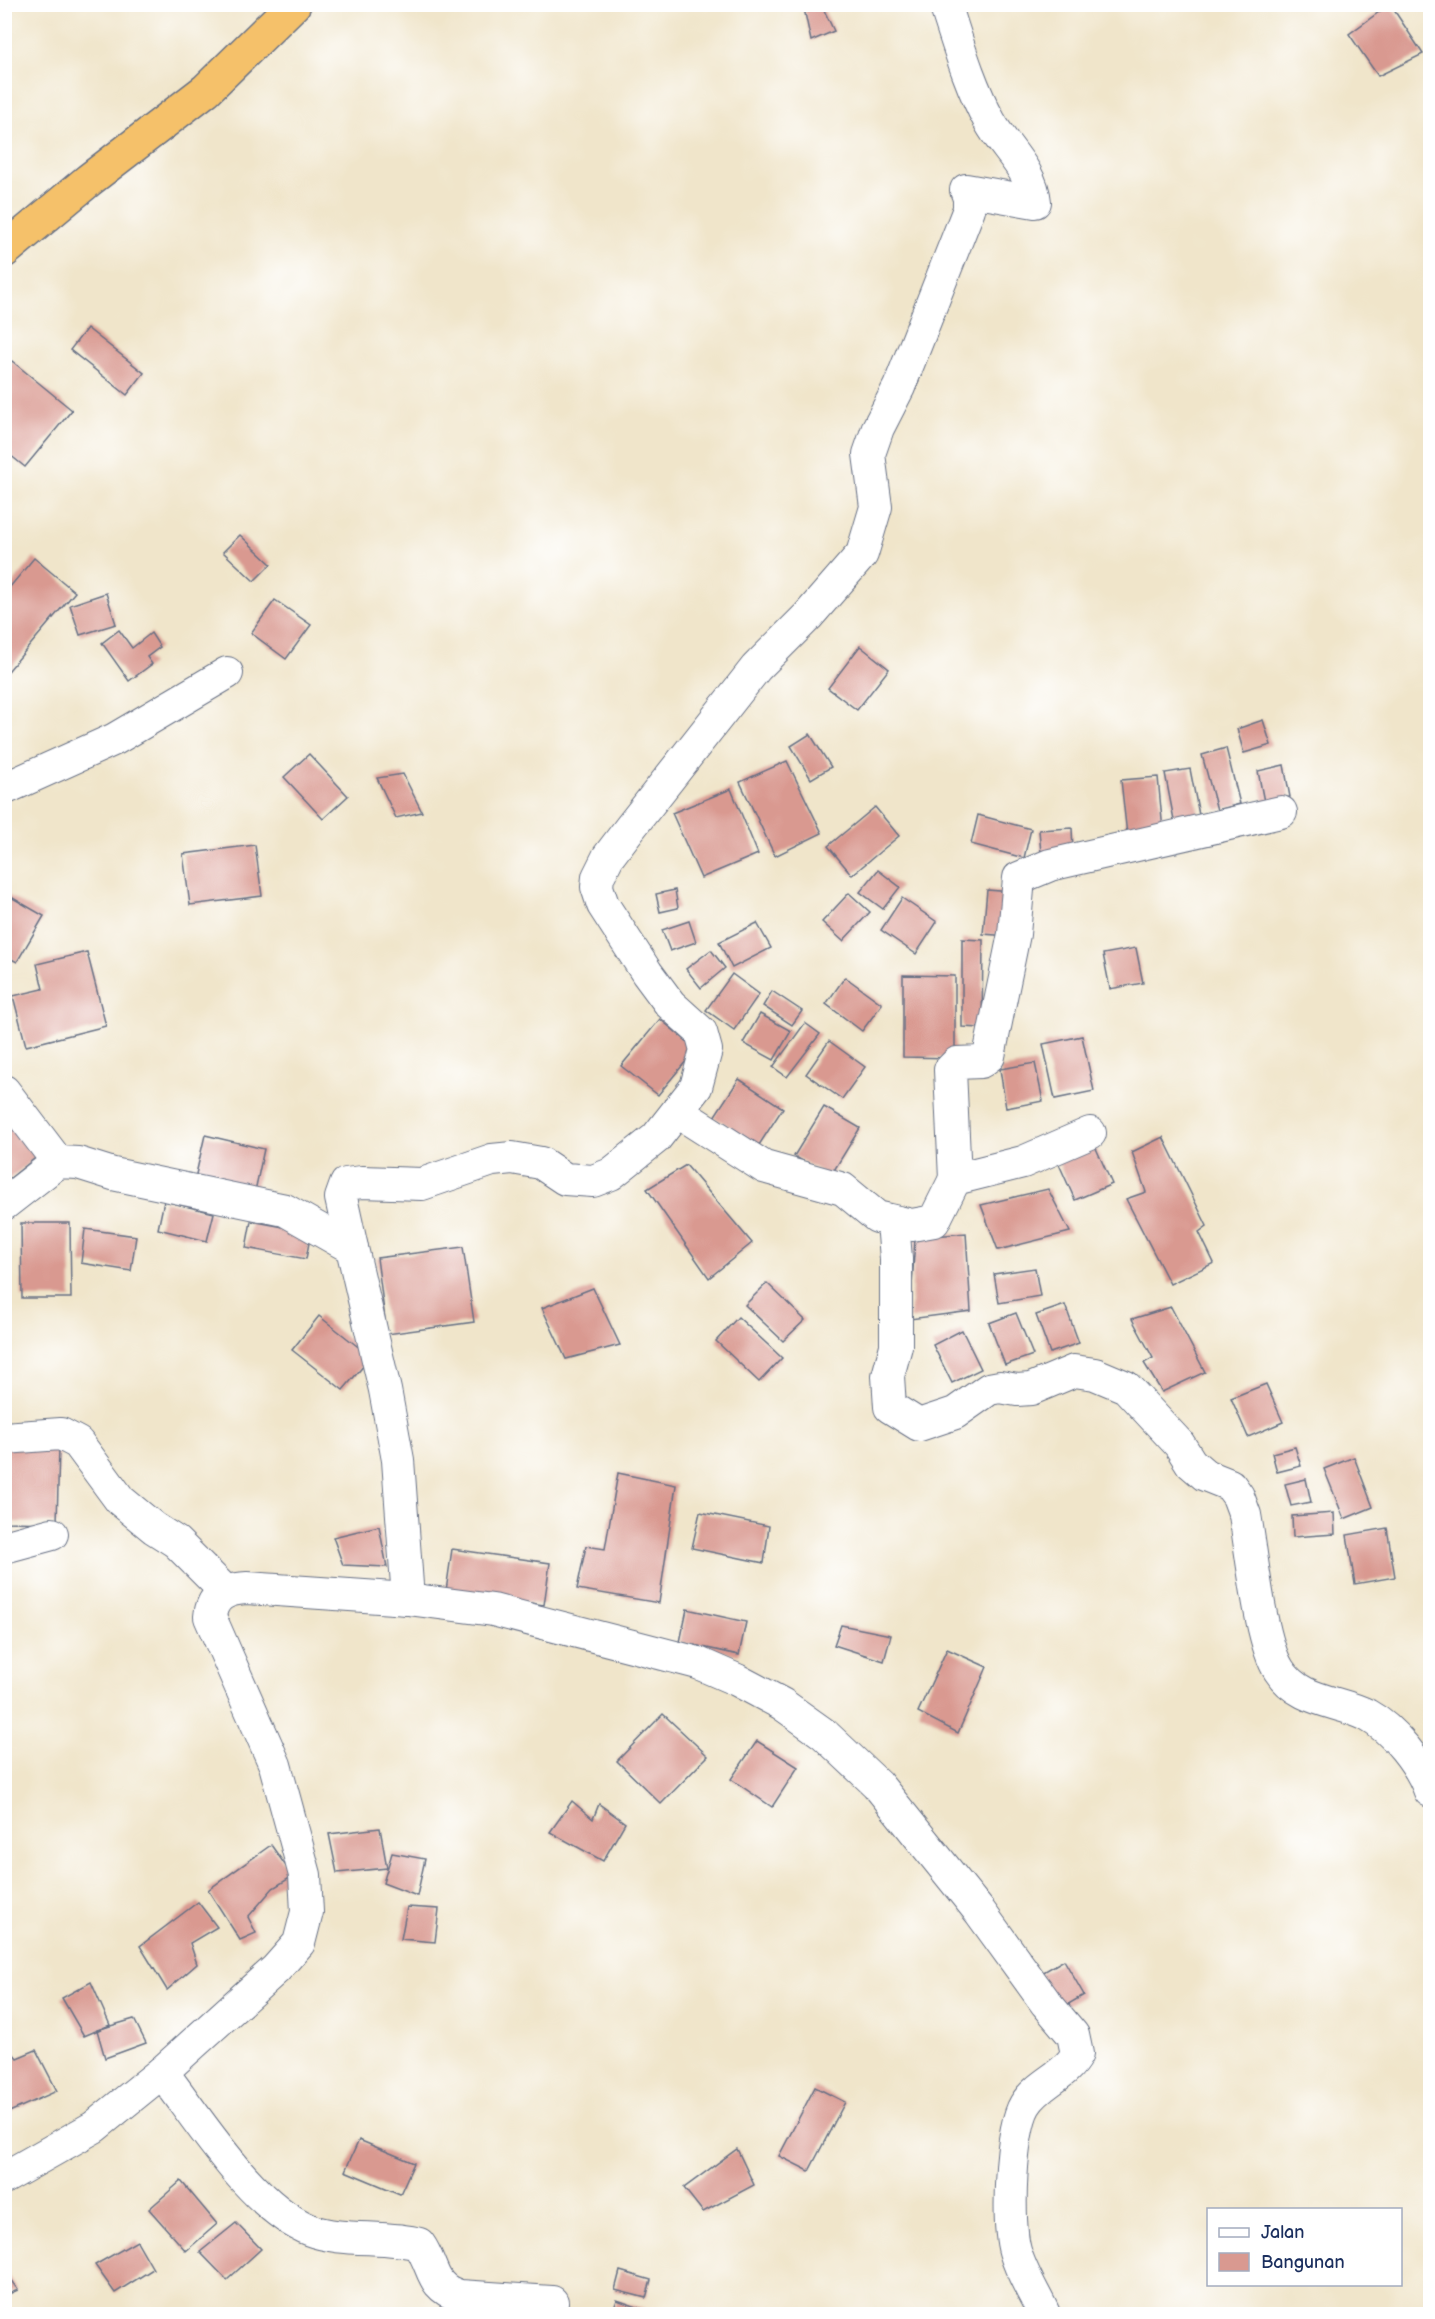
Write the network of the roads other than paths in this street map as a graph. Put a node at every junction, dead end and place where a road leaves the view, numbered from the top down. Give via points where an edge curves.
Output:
1 (294, 4) edge
2 (945, 4) edge
3 (4, 251) edge
4 (227, 673) dead end
5 (4, 789) edge
6 (1281, 812) dead end
7 (4, 1091) edge
8 (678, 1112) junction
9 (1090, 1133) dead end
10 (58, 1162) junction
11 (955, 1179) junction
12 (4, 1204) edge
13 (893, 1222) junction
14 (352, 1248) junction
15 (4, 1438) edge
16 (52, 1534) dead end
17 (4, 1547) edge
18 (226, 1592) junction
19 (408, 1599) junction
20 (1431, 1791) edge
21 (162, 2072) junction
22 (4, 2178) edge
23 (552, 2301) dead end
24 (1044, 2314) edge

1 - 3 highway via 206,90
2 - 8 street via 990,123 1034,186 1035,202 966,190 969,209 869,454 876,507 862,554 756,668 619,843 598,877 603,905 647,973 670,1004 701,1032 705,1064 696,1087
4 - 5 street via 115,739
6 - 11 street via 1050,865 1018,878 1014,934 989,1056 981,1062 957,1063 950,1070
7 - 10 street
8 - 13 street via 764,1167 843,1189 877,1217
8 - 14 street via 634,1156 611,1174 592,1181 565,1179 541,1163 512,1158 422,1184 346,1184 341,1198
9 - 11 street via 1023,1162
10 - 12 street
10 - 14 street via 78,1163 285,1210
11 - 13 street via 934,1221 912,1225
13 - 20 street via 896,1346 888,1376 890,1407 919,1425 955,1413 989,1389 1031,1389 1074,1371 1095,1374 1126,1387 1179,1444 1191,1463 1205,1475 1230,1485 1238,1496 1245,1515 1268,1646 1280,1671 1304,1694 1367,1715 1409,1754
14 - 19 street via 398,1460
15 - 18 street via 61,1434 78,1443 120,1500 176,1542
16 - 17 street
18 - 19 street via 247,1588
18 - 21 street via 211,1606 210,1617 275,1765 305,1875 307,1912 299,1943 276,1969
19 - 24 street via 493,1610 698,1663 782,1704 824,1734 877,1784 980,1911 1073,2035 1077,2054 1068,2068 1035,2091 1024,2106 1014,2147 1010,2220 1015,2252
21 - 22 street via 94,2127
21 - 23 street via 247,2182 275,2210 311,2231 419,2244 446,2292

